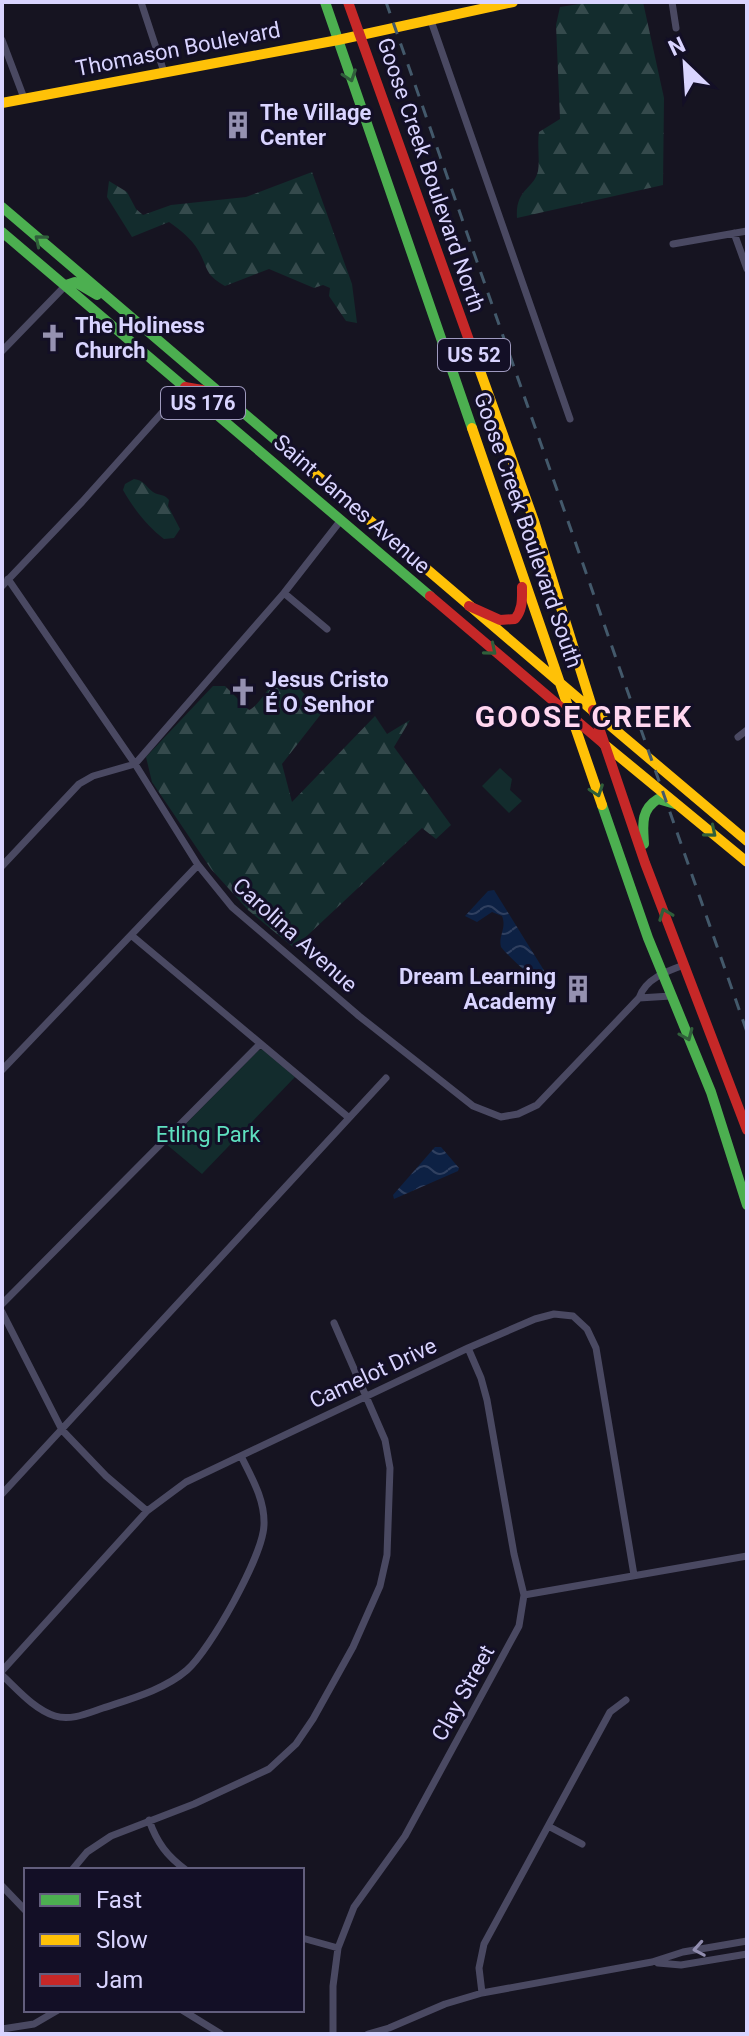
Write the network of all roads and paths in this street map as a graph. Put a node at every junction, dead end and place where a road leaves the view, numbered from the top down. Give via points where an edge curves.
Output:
1 (141, 2) edge
2 (325, 2) edge
3 (348, 2) edge
4 (513, 2) edge
5 (672, 2) edge
6 (430, 18) junction
7 (676, 28) dead end
8 (361, 35) junction
9 (2, 40) edge
10 (338, 40) junction
11 (164, 72) junction
12 (24, 98) junction
13 (2, 103) edge
14 (2, 207) edge
15 (747, 231) edge
16 (2, 232) edge
17 (734, 233) junction
18 (673, 244) dead end
19 (747, 269) edge
20 (66, 285) junction
21 (112, 302) junction
22 (2, 351) edge
23 (185, 387) junction
24 (231, 401) junction
25 (570, 419) dead end
26 (341, 520) junction
27 (520, 568) junction
28 (5, 582) edge
29 (284, 593) junction
30 (469, 606) junction
31 (327, 629) dead end
32 (560, 684) junction
33 (593, 711) junction
34 (572, 717) junction
35 (747, 730) edge
36 (738, 737) dead end
37 (604, 744) junction
38 (135, 764) junction
39 (675, 804) junction
40 (747, 841) edge
41 (747, 862) edge
42 (645, 863) junction
43 (198, 865) junction
44 (2, 866) edge
45 (131, 935) junction
46 (684, 965) junction
47 (662, 973) junction
48 (671, 996) junction
49 (639, 998) junction
50 (260, 1044) junction
51 (2, 1070) edge
52 (386, 1078) dead end
53 (348, 1117) junction
54 (747, 1130) edge
55 (747, 1205) edge
56 (2, 1304) edge
57 (2, 1312) edge
58 (334, 1323) dead end
59 (468, 1348) junction
60 (364, 1397) junction
61 (62, 1430) junction
62 (241, 1456) junction
63 (2, 1494) edge
64 (147, 1511) junction
65 (747, 1556) edge
66 (634, 1575) junction
67 (524, 1595) junction
68 (2, 1673) edge
69 (626, 1700) dead end
70 (149, 1820) junction
71 (550, 1827) junction
72 (582, 1844) dead end
73 (74, 1868) edge
74 (183, 1868) edge
75 (2, 1886) edge
76 (24, 1909) edge
77 (304, 1939) edge
78 (747, 1941) edge
79 (338, 1948) junction
80 (747, 1954) edge
81 (652, 1962) junction
82 (482, 1993) junction
83 (55, 2012) edge
84 (185, 2012) edge
85 (2, 2029) edge
86 (221, 2034) edge
87 (333, 2034) edge
88 (368, 2034) edge

1 - 11 street
2 - 10 main road, Goose Creek Boulevard South / US 52
3 - 8 main road, Goose Creek Boulevard North / US 52
4 - 6 main road, Thomason Boulevard
5 - 7 street
6 - 8 main road, Thomason Boulevard
6 - 25 street
8 - 10 main road, Thomason Boulevard
8 - 33 main road, Goose Creek Boulevard North / US 52 via 534,521
9 - 12 street
10 - 11 main road, Thomason Boulevard
10 -> 27 main road, Goose Creek Boulevard South / US 52
11 - 12 main road, Thomason Boulevard
12 - 13 main road, Thomason Boulevard
21 -> 14 main road, Saint James Avenue / US 176
15 - 17 street
16 - 20 main road, Saint James Avenue / US 176
17 - 18 street
17 - 19 street
20 - 21 main road via 75,282
20 - 22 street
20 - 23 main road, Saint James Avenue / US 176
21 - 24 main road, Saint James Avenue / US 176
23 - 24 main road via 198,386 217,401
23 - 26 main road, Saint James Avenue / US 176
23 - 28 street
24 - 30 main road, Saint James Avenue / US 176
26 - 29 street
26 -> 34 main road, Saint James Avenue / US 176
27 - 30 main road via 519,616 506,622
27 - 32 main road, Goose Creek Boulevard South / US 52
28 - 38 street, Carolina Avenue
29 - 31 street
29 - 38 street
30 - 32 main road, Saint James Avenue / US 176
32 - 33 main road, Saint James Avenue / US 176
32 - 34 main road, Goose Creek Boulevard South / US 52
33 - 37 main road, Goose Creek Boulevard North / US 52
33 - 40 main road, Saint James Avenue
34 - 37 main road, Saint James Avenue
34 -> 47 main road, Goose Creek Boulevard South / US 52
35 - 36 street
37 - 39 main road, Saint James Avenue
37 - 42 main road, Goose Creek Boulevard North / US 52
38 - 43 street, Carolina Avenue
38 - 44 street via 79,784
39 -> 41 main road, Saint James Avenue
39 - 42 main road via 658,799 645,809
46 -> 42 main road, Goose Creek Boulevard North / US 52
43 - 45 street
43 - 49 street, Carolina Avenue via 232,907 355,1013 473,1106 492,1115 509,1117 537,1105
45 - 50 street
45 - 51 street
46 - 47 street, Carolina Avenue
46 - 54 main road, Goose Creek Boulevard North / US 52
47 - 48 main road, Goose Creek Boulevard South / US 52
47 - 49 street, Carolina Avenue
48 - 49 street
48 -> 55 main road, Goose Creek Boulevard South / US 52 via 711,1092
50 - 53 street
50 - 56 street
52 - 53 street
53 - 61 street
57 - 61 street
58 - 60 street
59 - 60 street, Camelot Drive
59 - 66 street, Camelot Drive via 554,1314 573,1316 587,1329 596,1348
59 - 67 street, Clay Street via 487,1400
60 - 62 street, Camelot Drive
60 - 70 street via 385,1440 390,1468 387,1555 380,1586 353,1647 305,1732 269,1769
61 - 63 street
61 - 64 street
62 - 64 street, Camelot Drive via 186,1482
62 - 68 street via 262,1509 259,1549 217,1631 187,1670 158,1688 77,1717 57,1717 29,1701
64 - 68 street, Camelot Drive
65 - 66 street
66 - 67 street
67 - 79 street, Clay Street via 519,1626 405,1836 354,1907
69 - 71 street via 610,1712
70 - 73 street via 111,1836
70 - 74 street via 158,1843
71 - 72 street
71 - 82 street via 484,1944 479,1968
75 - 76 street
77 - 79 street
78 -> 81 street
79 - 87 street, Clay Street
80 - 81 street via 681,1965
81 - 82 street
82 - 88 street
83 - 85 street via 34,2024
84 - 86 street

